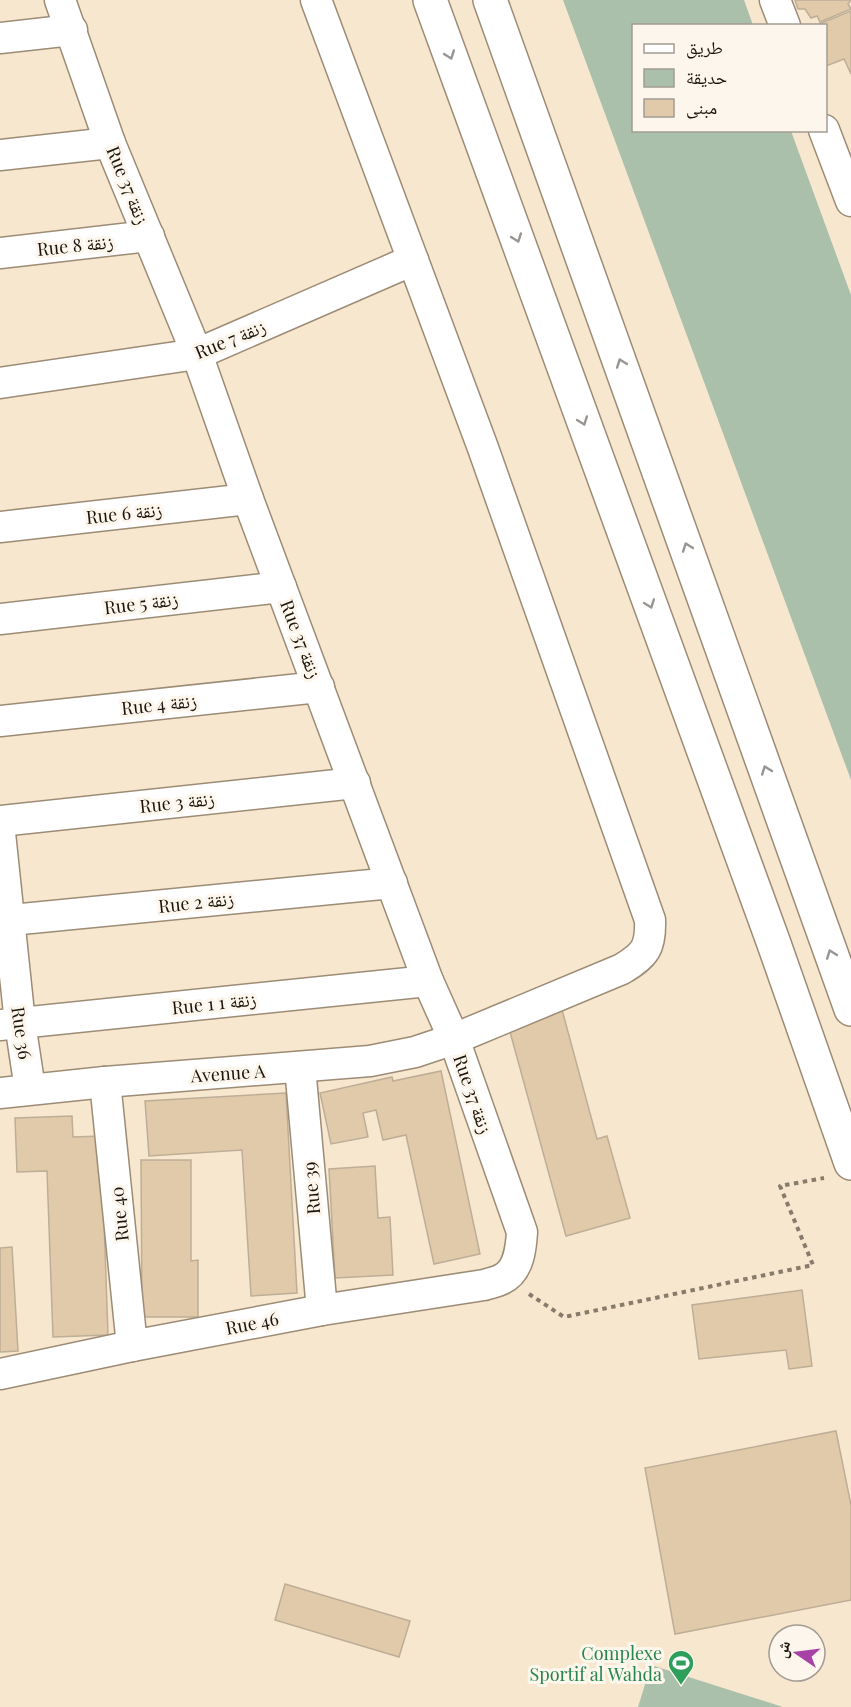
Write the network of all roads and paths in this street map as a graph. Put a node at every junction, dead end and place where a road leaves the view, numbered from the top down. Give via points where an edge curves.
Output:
1 (60, 0) edge
2 (316, 0) edge
3 (430, 0) edge
4 (490, 0) edge
5 (775, 0) edge
6 (784, 24) edge
7 (72, 30) junction
8 (0, 38) edge
9 (835, 137) edge
10 (110, 143) junction
11 (0, 155) edge
12 (851, 201) edge
13 (149, 236) junction
14 (0, 253) edge
15 (413, 260) junction
16 (197, 354) junction
17 (0, 383) edge
18 (248, 499) junction
19 (0, 527) edge
20 (281, 587) junction
21 (0, 619) edge
22 (319, 687) junction
23 (0, 721) edge
24 (355, 783) junction
25 (0, 821) edge
26 (0, 833) edge
27 (392, 883) junction
28 (4, 921) edge
29 (429, 981) junction
30 (851, 1009) edge
31 (10, 1024) edge
32 (454, 1039) junction
33 (300, 1067) junction
34 (105, 1082) junction
35 (30, 1089) junction
36 (0, 1093) edge
37 (841, 1170) edge
38 (505, 1278) junction
39 (322, 1310) junction
40 (132, 1346) junction
41 (0, 1374) edge

1 - 7 street, Rue 37 زنقة
2 - 15 street, Avenue A
3 -> 37 highway via 761,908
30 -> 4 highway
5 - 6 street
7 - 8 street
7 - 10 street, Rue 37 زنقة
9 - 12 street
10 - 11 street
10 - 13 street, Rue 37 زنقة
13 - 14 street, Rue 8 زنقة
13 - 16 street, Rue 37 زنقة
15 - 16 street, Rue 7 زنقة
15 - 32 street, Avenue A via 650,920 646,950 637,960
16 - 17 street, Rue 7 زنقة
16 - 18 street, Rue 37 زنقة
18 - 19 street, Rue 6 زنقة
18 - 20 street, Rue 37 زنقة
20 - 21 street, Rue 5 زنقة
20 - 22 street, Rue 37 زنقة
22 - 23 street, Rue 4 زنقة
22 - 24 street, Rue 37 زنقة
24 - 25 street, Rue 3 زنقة
24 - 27 street, Rue 37 زنقة
26 - 28 street, Rue 36
27 - 28 street, Rue 2 زنقة
27 - 29 street, Rue 37 زنقة
28 - 31 street, Rue 36
29 - 31 street, Rue 1 زنقة 1
29 - 32 street, Rue 37 زنقة
31 - 35 street, Rue 36
32 - 33 street, Avenue A via 370,1061
32 - 38 street, Rue 37 زنقة via 522,1232 518,1260
33 - 34 street, Avenue A
33 - 39 street, Rue 39
34 - 35 street, Avenue A
34 - 40 street, Rue 40
35 - 36 street, Avenue A
37 - 38 path via 780,1186 813,1265 564,1317
38 - 39 street, Rue 46 via 484,1285
39 - 40 street, Rue 46
40 - 41 street, Rue 46

